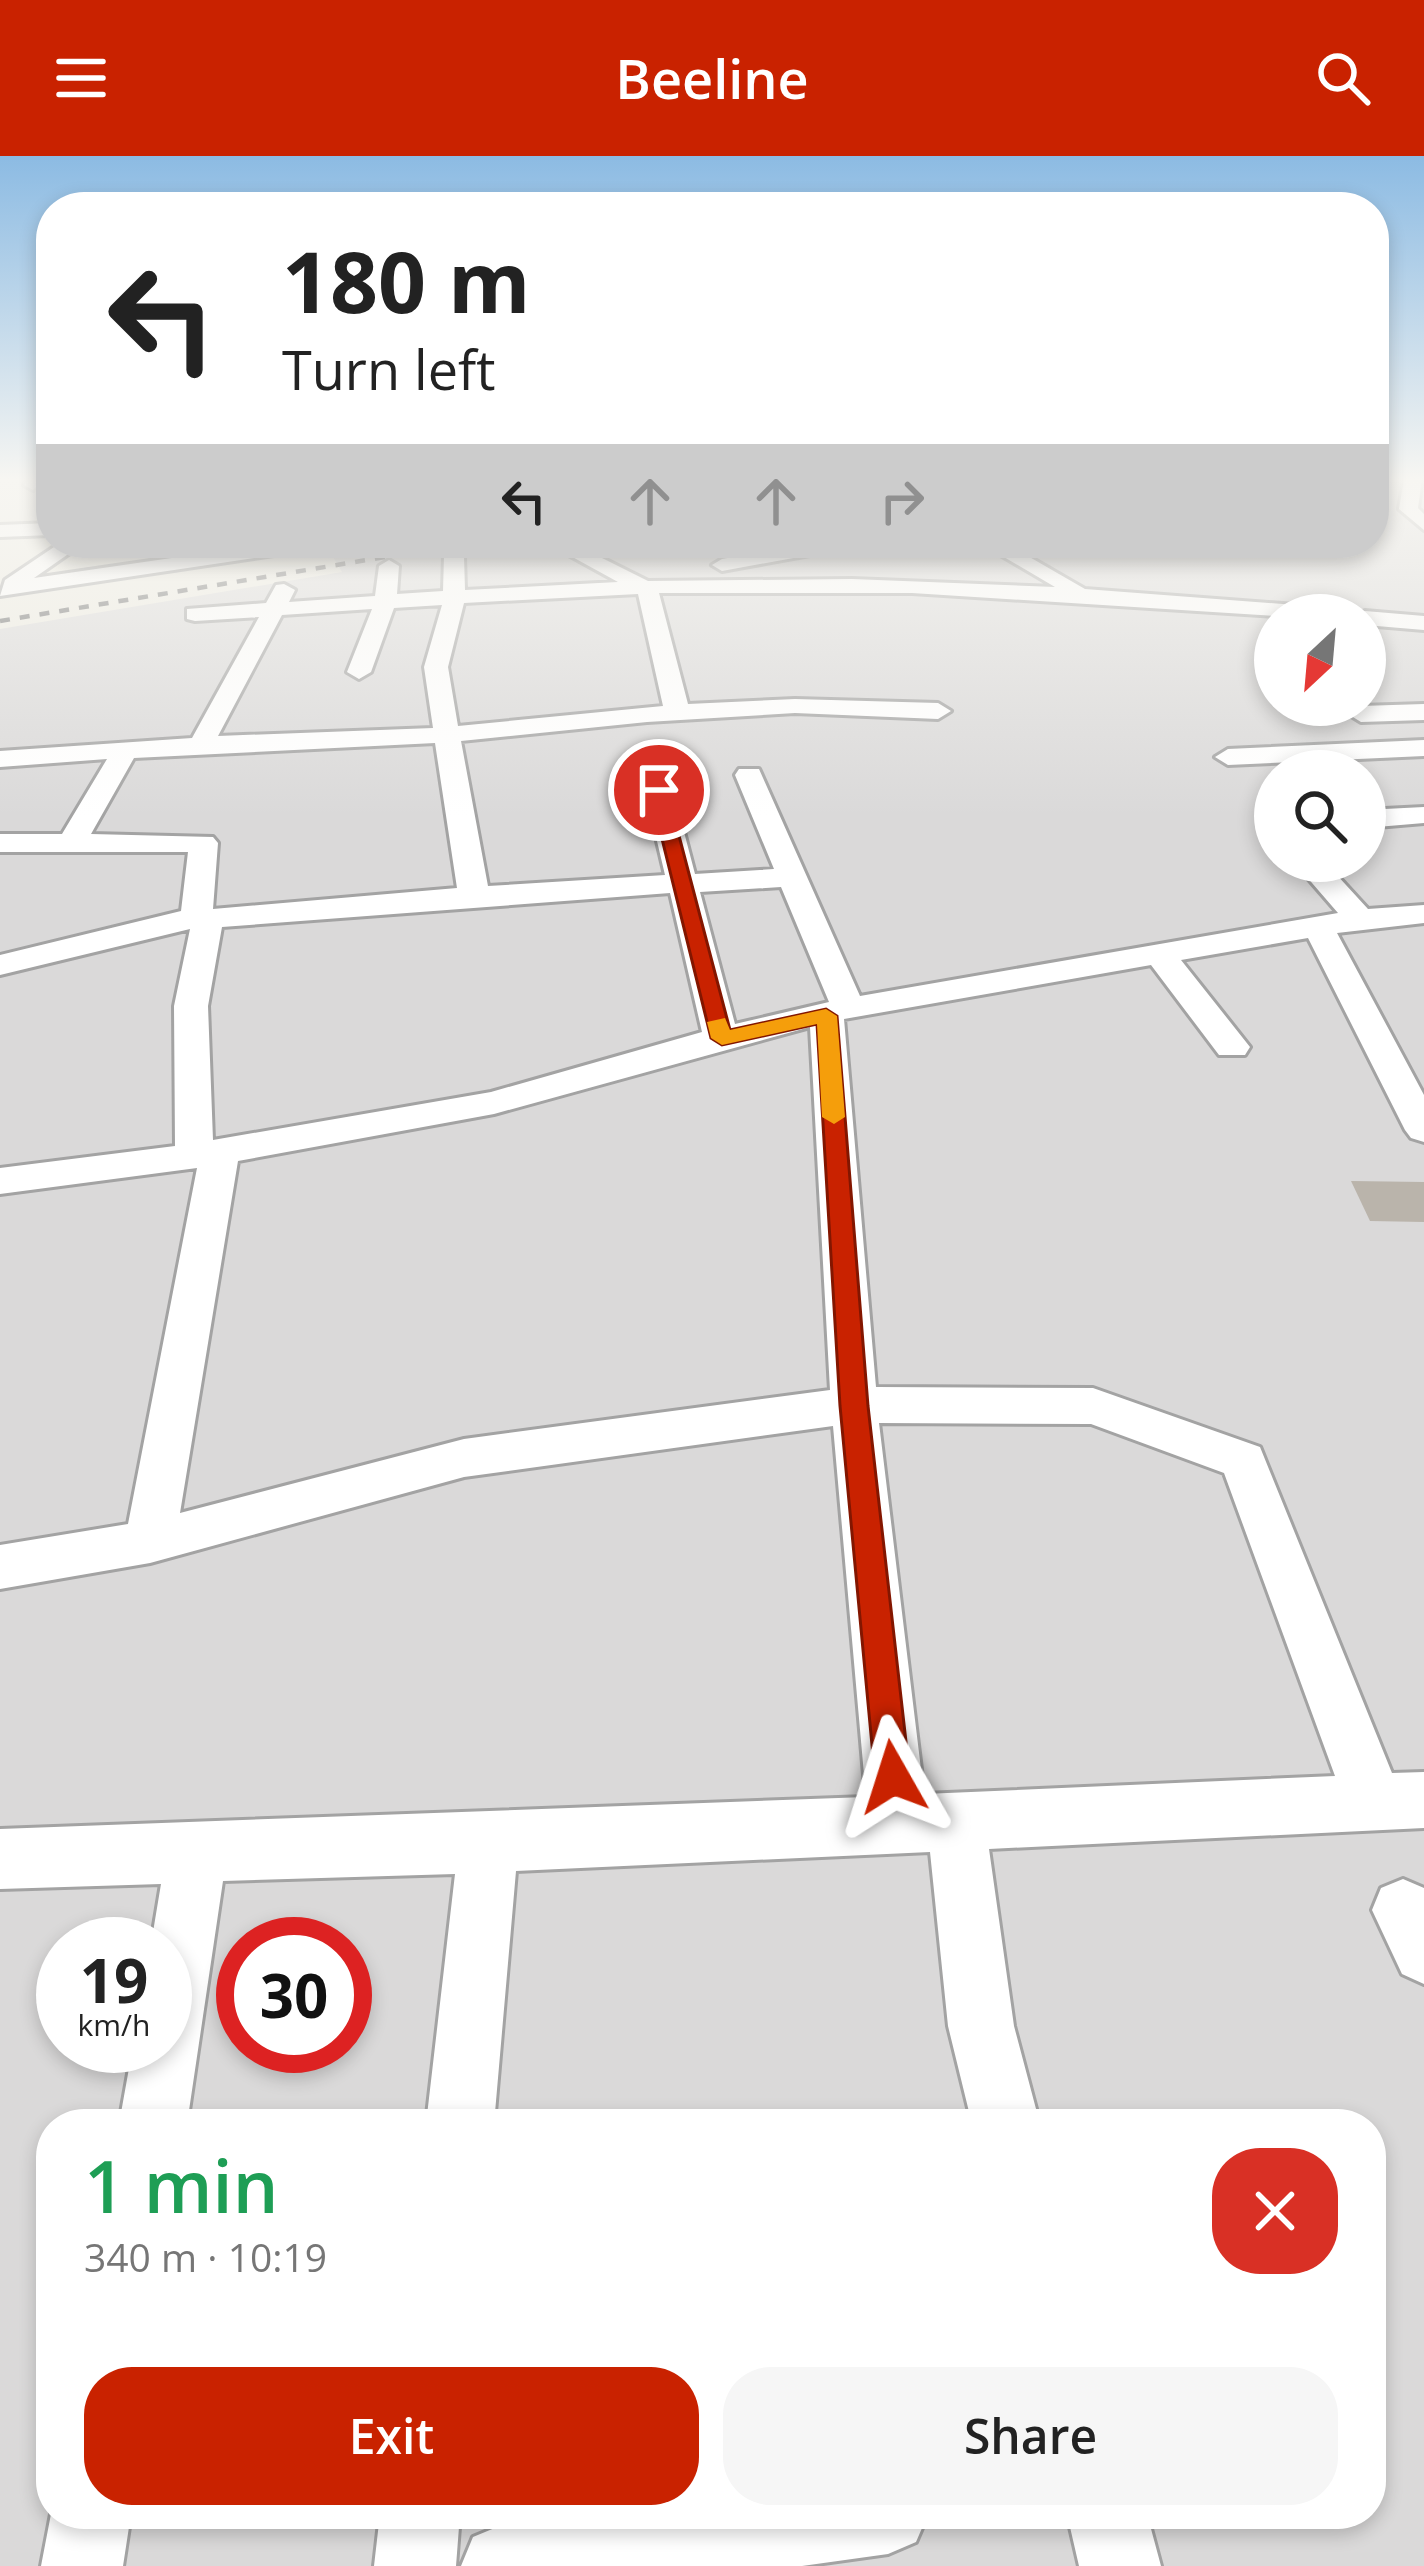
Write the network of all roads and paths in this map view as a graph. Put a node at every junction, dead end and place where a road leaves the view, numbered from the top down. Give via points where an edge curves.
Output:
1 (386, 591) edge
2 (454, 591) edge
3 (599, 591) edge
4 (648, 591) edge
5 (998, 591) edge
6 (1080, 591) edge
7 (1088, 596) junction
8 (282, 597) junction
9 (454, 599) junction
10 (385, 602) junction
11 (1254, 609) edge
12 (196, 614) dead end
13 (1386, 619) edge
14 (1424, 622) edge
15 (358, 672) dead end
16 (938, 711) dead end
17 (677, 712) junction
18 (1424, 712) edge
19 (1386, 713) edge
20 (446, 735) junction
21 (201, 745) junction
22 (1424, 748) edge
23 (123, 753) junction
24 (1228, 757) dead end
25 (0, 759) edge
26 (749, 776) dead end
27 (659, 790) dead end
28 (1424, 815) edge
29 (1386, 817) edge
30 (71, 842) junction
31 (0, 843) edge
32 (792, 877) junction
33 (1327, 882) edge
34 (680, 885) junction
35 (474, 896) junction
36 (1424, 914) edge
37 (202, 919) junction
38 (1360, 919) junction
39 (1318, 927) junction
40 (1160, 953) junction
41 (0, 964) edge
42 (837, 1012) junction
43 (722, 1038) junction
44 (1232, 1047) dead end
45 (1424, 1130) edge
46 (207, 1154) junction
47 (0, 1181) edge
48 (854, 1406) junction
49 (151, 1541) junction
50 (0, 1567) edge
51 (1399, 1801) edge
52 (927, 1822) junction
53 (489, 1843) junction
54 (197, 1852) junction
55 (0, 1858) edge
56 (155, 2109) edge
57 (462, 2109) edge
58 (1002, 2109) edge
59 (88, 2529) edge
60 (419, 2529) edge
61 (777, 2529) edge
62 (1111, 2529) edge
63 (82, 2566) edge
64 (415, 2566) edge
65 (502, 2566) edge
66 (1120, 2566) edge

1 - 10 street
2 - 9 street
3 - 9 street
4 - 17 street
5 - 7 street
6 - 7 street
7 - 11 street
8 - 10 street
8 - 12 street
8 - 21 street
9 - 10 street
9 - 20 street via 436,667
10 - 15 street
13 - 14 street
16 - 17 street
17 - 20 street
18 - 19 street
20 - 21 street
20 - 35 street
21 - 23 street
22 - 24 street
23 - 25 street
23 - 30 street
26 - 32 street
27 - 34 street
28 - 29 street
30 - 31 street
30 - 37 street via 203,843
32 - 34 street
32 - 42 street
33 - 38 street
34 - 35 street
34 - 43 street
35 - 37 street
36 - 38 street
37 - 41 street
37 - 46 street via 191,1006
38 - 39 street
39 - 40 street
39 - 45 street
40 - 42 street
40 - 44 street
42 - 43 street
42 - 48 street
43 - 46 street via 494,1102
46 - 47 street
46 - 49 street
48 - 49 street via 464,1458
48 - 51 street via 1093,1406 1243,1460
48 - 52 street
49 - 50 street
51 - 52 street
52 - 53 street
52 - 58 street
53 - 54 street
53 - 57 street
54 - 55 street
54 - 56 street
59 - 63 street
60 - 64 street
61 - 65 street
62 - 66 street

